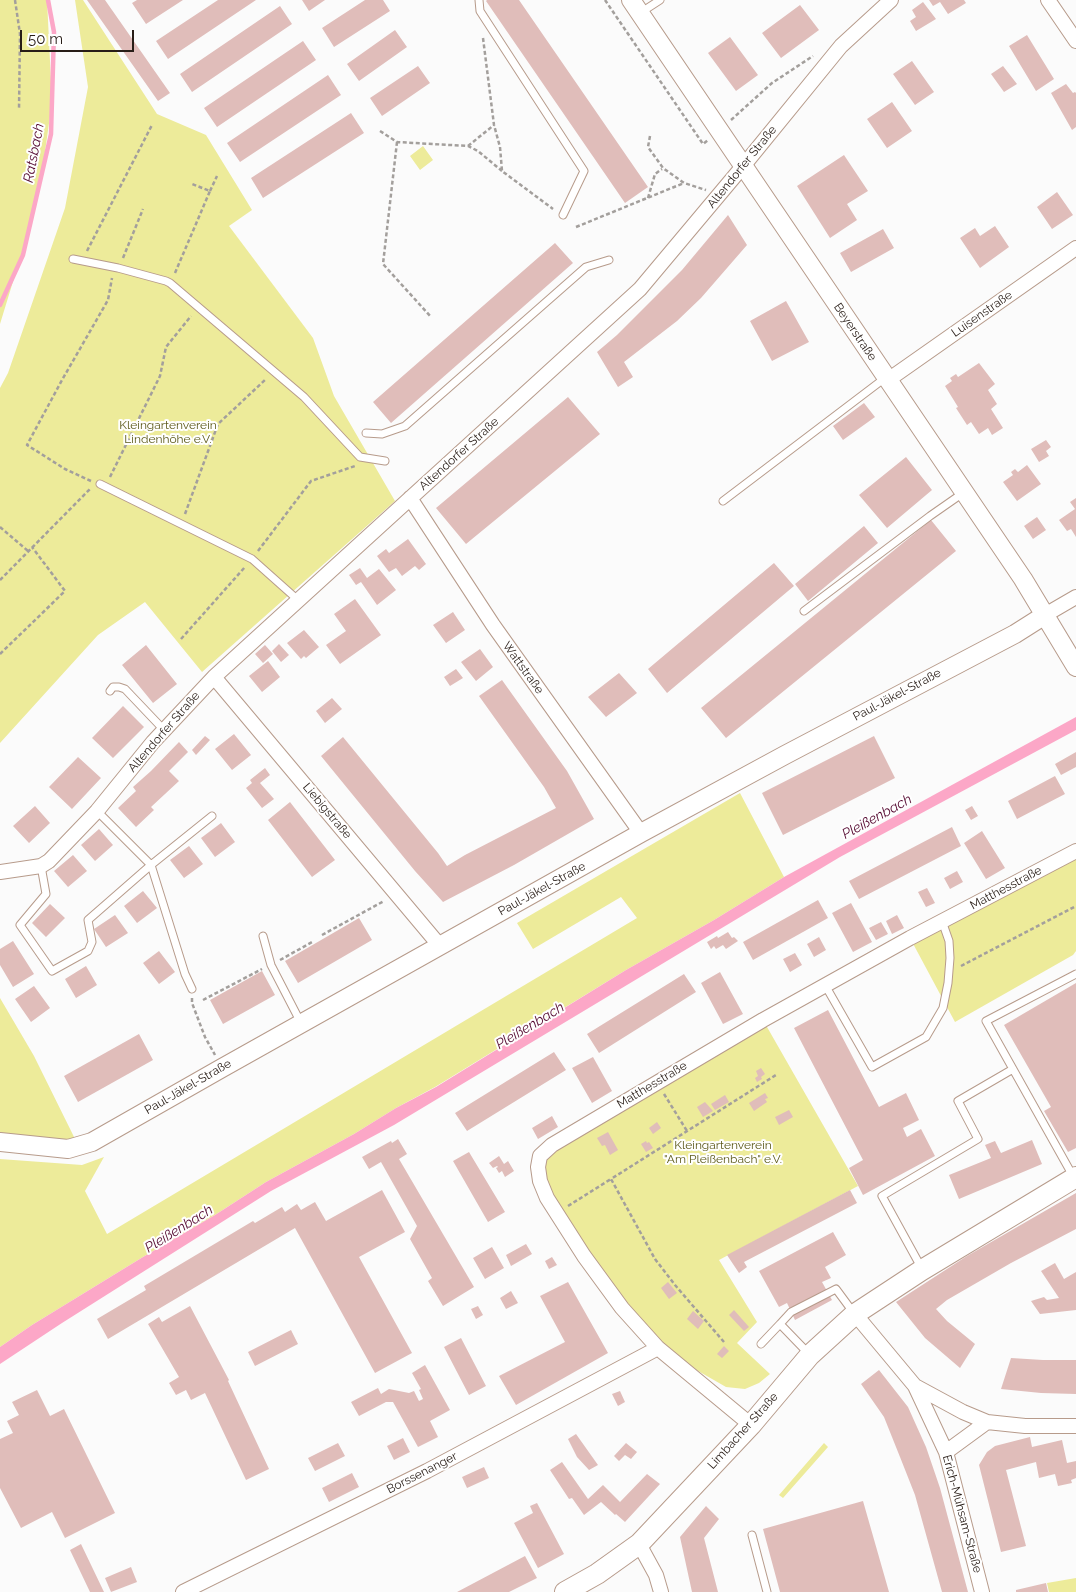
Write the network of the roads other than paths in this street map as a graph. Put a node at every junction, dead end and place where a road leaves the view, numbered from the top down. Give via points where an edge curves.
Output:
1 (478, 0) edge
2 (660, 0) edge
3 (891, 0) edge
4 (1048, 0) edge
5 (636, 7) edge
6 (1076, 41) edge
7 (744, 165) junction
8 (563, 215) dead end
9 (1076, 248) edge
10 (73, 259) dead end
11 (609, 260) dead end
12 (887, 379) junction
13 (366, 433) dead end
14 (384, 461) dead end
15 (102, 486) road end
16 (964, 493) junction
17 (410, 498) junction
18 (723, 501) dead end
19 (1076, 596) edge
20 (298, 600) junction
21 (804, 611) dead end
22 (1045, 615) junction
23 (1076, 667) edge
24 (214, 677) junction
25 (110, 690) dead end
26 (164, 730) junction
27 (97, 811) junction
28 (212, 816) dead end
29 (641, 833) junction
30 (1076, 851) edge
31 (151, 865) junction
32 (41, 866) junction
33 (0, 872) edge
34 (942, 921) junction
35 (263, 936) dead end
36 (440, 946) junction
37 (1076, 974) edge
38 (825, 985) junction
39 (192, 989) road end
40 (301, 1024) junction
41 (1013, 1069) junction
42 (0, 1142) edge
43 (1075, 1178) edge
44 (919, 1264) junction
45 (855, 1314) junction
46 (780, 1324) junction
47 (761, 1344) dead end
48 (658, 1348) junction
49 (810, 1355) junction
50 (915, 1386) junction
51 (987, 1422) junction
52 (751, 1425) junction
53 (1076, 1426) edge
54 (946, 1452) junction
55 (752, 1535) dead end
56 (639, 1544) junction
57 (183, 1592) edge
58 (565, 1592) edge
59 (661, 1592) edge
60 (768, 1592) edge
61 (982, 1592) edge

1 - 8 lane via 480,11 584,171
2 - 5 lane
3 - 7 street, Altendorfer Straße via 841,46
4 - 6 street
5 - 7 street, Beyerstraße
7 - 12 street, Beyerstraße
7 - 17 street, Altendorfer Straße via 640,289
9 - 12 street, Luisenstraße
10 - 14 lane via 170,283 304,397 360,457
11 - 13 lane via 586,267 405,426 382,434
12 - 16 street, Beyerstraße
12 - 18 lane
15 - 20 lane via 252,559
16 - 21 lane
16 - 22 street, Beyerstraße
17 - 20 street, Altendorfer Straße
17 - 29 street, Wattstraße via 493,625
19 - 22 street, Paul-Jäkel-Straße
20 - 24 street, Altendorfer Straße
22 - 23 street, Beyerstraße
22 - 29 street, Paul-Jäkel-Straße
24 - 26 street, Altendorfer Straße
24 - 36 street, Liebigstraße
25 - 26 lane via 125,689
26 - 27 street, Altendorfer Straße
27 - 31 lane
27 - 32 street, Altendorfer Straße
28 - 31 lane
29 - 36 street, Paul-Jäkel-Straße
30 - 34 street, Matthesstraße
31 - 32 lane via 88,920 92,942 88,951 52,971 20,924 46,894
31 - 39 lane
32 - 33 street
34 - 38 street, Matthesstraße
34 - 38 lane via 949,942 949,972 943,1008 926,1037 872,1067
35 - 40 lane via 271,965
36 - 40 street, Paul-Jäkel-Straße
37 - 41 lane via 986,1021
38 - 48 street, Matthesstraße via 657,1082 552,1145 540,1156 540,1181 556,1214 622,1308
40 - 42 street, Paul-Jäkel-Straße via 82,1146 68,1149
41 - 43 lane
41 - 44 lane via 958,1101 978,1139 882,1196
43 - 44 main road, Limbacher Straße
44 - 45 main road, Limbacher Straße
45 - 46 lane via 836,1289 791,1312
45 - 49 main road, Limbacher Straße
45 - 50 street, Erich-Mühsam-Straße
46 - 47 lane
46 - 49 lane
48 - 52 street, Matthesstraße
48 - 57 street, Borssenanger via 427,1471
49 - 52 main road, Limbacher Straße
50 - 51 street
50 - 54 street, Erich-Mühsam-Straße
51 - 53 street
51 - 54 street
52 - 56 main road, Limbacher Straße
54 - 61 street, Erich-Mühsam-Straße
55 - 60 lane
56 - 58 main road, Limbacher Straße
56 - 59 street via 656,1575

